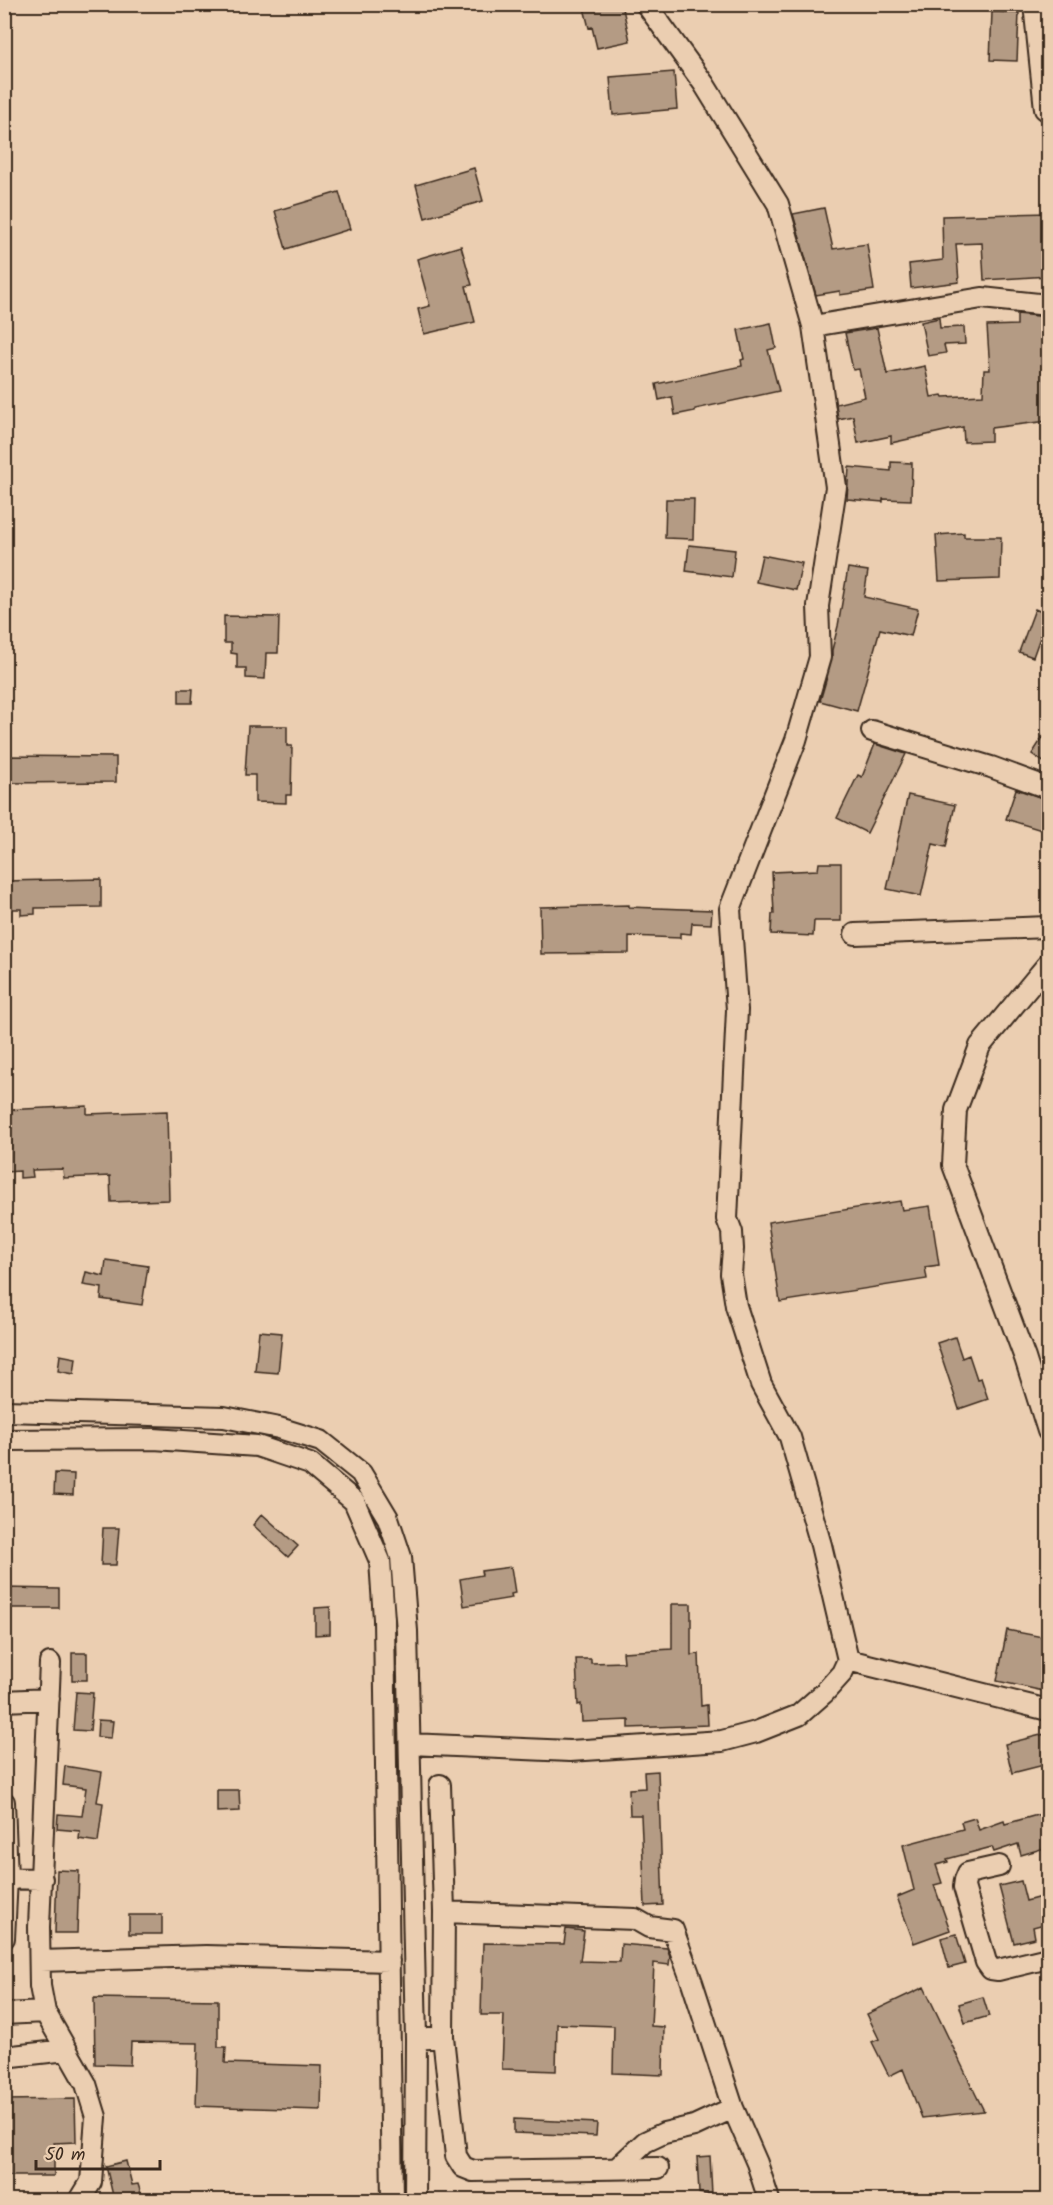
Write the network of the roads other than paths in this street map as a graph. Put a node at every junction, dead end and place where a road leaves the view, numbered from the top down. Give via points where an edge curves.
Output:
1 (646, 4) edge
2 (1034, 4) edge
3 (1048, 111) edge
4 (1048, 305) edge
5 (813, 326) junction
6 (872, 731) dead end
7 (1048, 788) edge
8 (1048, 927) edge
9 (855, 934) dead end
10 (1048, 964) edge
11 (4, 1411) edge
12 (1048, 1431) edge
13 (4, 1440) edge
14 (848, 1660) junction
15 (50, 1663) dead end
16 (49, 1700) junction
17 (4, 1701) edge
18 (1048, 1710) edge
19 (410, 1744) junction
20 (440, 1785) dead end
21 (4, 1802) edge
22 (999, 1866) dead end
23 (7, 1878) junction
24 (42, 1879) junction
25 (5, 1904) edge
26 (444, 1912) junction
27 (4, 1938) edge
28 (1048, 1958) edge
29 (40, 1961) junction
30 (389, 1961) junction
31 (45, 2012) junction
32 (4, 2014) edge
33 (443, 2037) junction
34 (416, 2039) junction
35 (67, 2050) junction
36 (4, 2057) edge
37 (733, 2109) junction
38 (618, 2168) junction
39 (658, 2168) dead end
40 (80, 2200) edge
41 (392, 2200) edge
42 (415, 2200) edge
43 (769, 2200) edge

1 - 5 street via 704,84 778,204
2 - 3 street via 1042,89
4 - 5 street via 982,298
5 - 14 street via 836,487 818,606 820,657 796,740 730,909 737,1010 727,1219 732,1232 731,1274 736,1306 761,1384 790,1437
6 - 7 street via 991,766
8 - 9 street
10 - 12 street via 980,1046 956,1110 953,1165
11 - 19 street via 224,1417 321,1441 362,1473 388,1518 401,1557
13 - 30 street via 154,1439 257,1446 310,1464 354,1501 380,1561
14 - 18 street
14 - 19 street via 842,1673 799,1715 722,1741 570,1751
15 - 16 street
16 - 17 street
16 - 24 street
19 - 34 street
20 - 26 street
21 - 23 street
22 - 28 street via 968,1873 964,1887 986,1962 991,1969 998,1970
23 - 24 street
23 - 25 street
24 - 29 street
25 - 27 street
26 - 33 street
26 - 37 street via 634,1919 673,1930
29 - 30 street via 206,1956
29 - 31 street
30 - 41 street
31 - 32 street
31 - 35 street
33 - 34 street
33 - 38 street via 452,2133 456,2156 463,2167 473,2171
34 - 42 street
35 - 36 street
35 - 40 street via 87,2084 96,2118 91,2182
37 - 38 street via 645,2142
37 - 43 street
38 - 39 street

